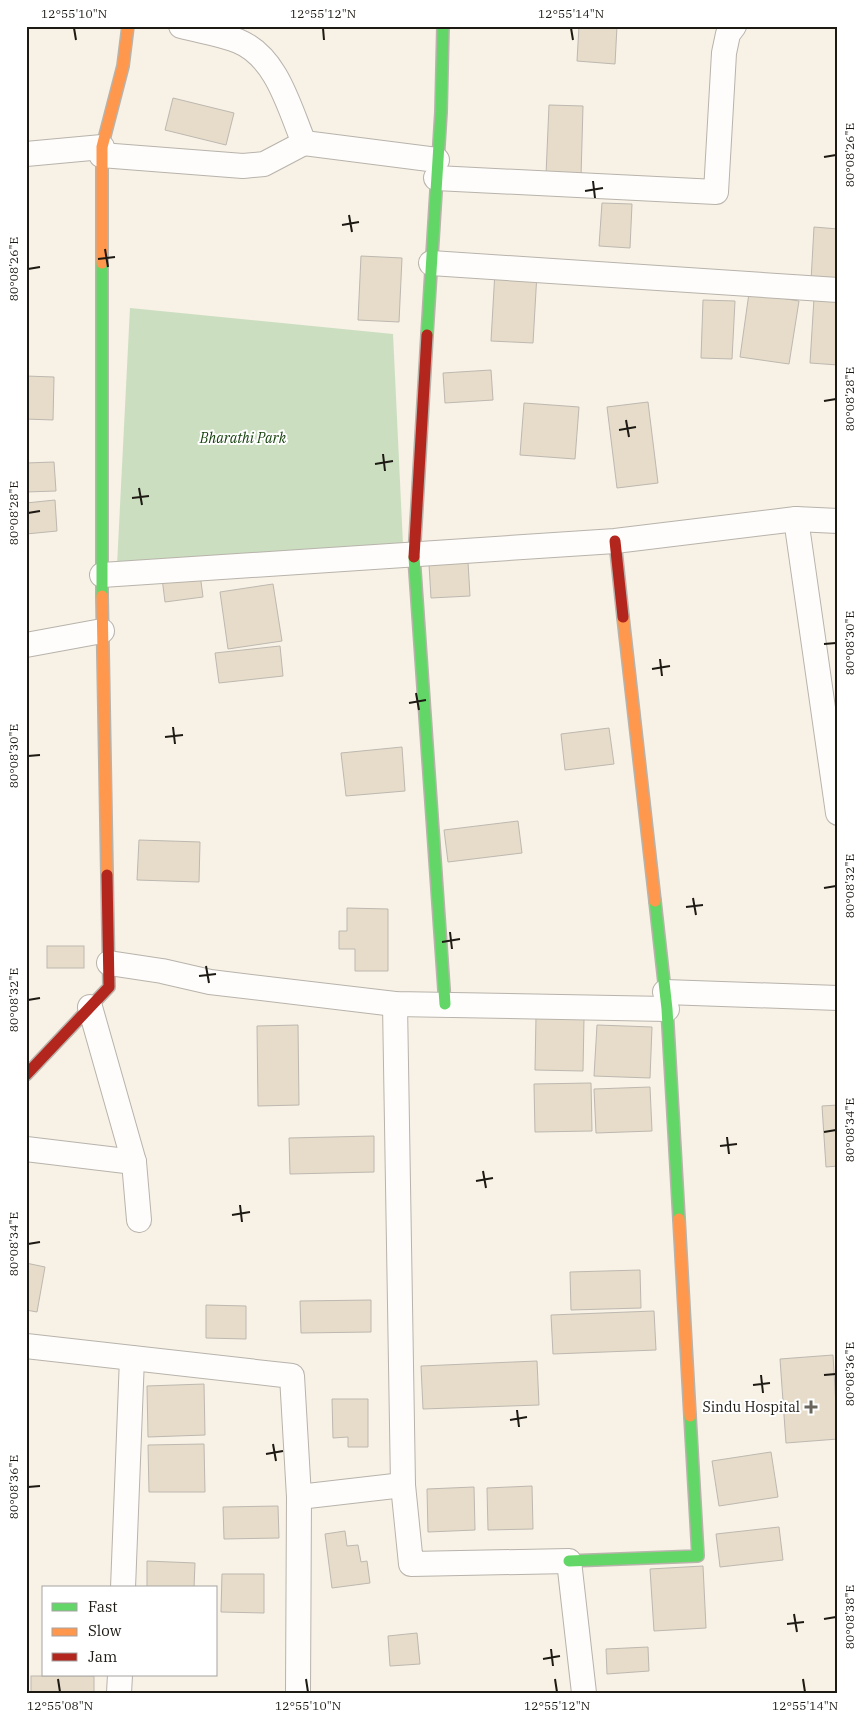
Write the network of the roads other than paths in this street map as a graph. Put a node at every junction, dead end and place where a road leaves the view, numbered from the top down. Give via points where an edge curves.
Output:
1 (128, 26) edge
2 (181, 26) edge
3 (443, 26) edge
4 (734, 26) edge
5 (304, 142) junction
6 (102, 151) junction
7 (26, 154) edge
8 (437, 169) junction
9 (432, 263) junction
10 (838, 290) edge
11 (796, 519) junction
12 (838, 521) edge
13 (615, 541) junction
14 (414, 552) junction
15 (102, 575) junction
16 (102, 631) junction
17 (26, 645) edge
18 (838, 813) edge
19 (109, 963) junction
20 (838, 998) edge
21 (666, 1001) junction
22 (395, 1004) junction
23 (445, 1004) junction
24 (90, 1007) junction
25 (26, 1075) edge
26 (26, 1149) edge
27 (134, 1162) junction
28 (139, 1220) dead end
29 (26, 1346) edge
30 (132, 1358) junction
31 (403, 1485) junction
32 (299, 1497) junction
33 (569, 1561) junction
34 (123, 1586) edge
35 (120, 1676) edge
36 (119, 1693) edge
37 (298, 1693) edge
38 (584, 1693) edge

1 - 6 street
2 - 5 street via 238,41 259,54 275,76
3 - 8 street
4 - 8 street via 728,34 724,53 716,192
5 - 6 street via 264,164 243,166
5 - 8 street
6 - 7 street
6 - 15 street
8 - 9 street
9 - 10 street
9 - 14 street
11 - 12 street
11 - 13 street
11 - 18 street
13 - 14 street
13 - 21 street
14 - 15 street
14 - 23 street
15 - 16 street
16 - 17 street
16 - 19 street
19 - 22 street via 210,982
19 - 24 street via 109,987
20 - 21 street
21 - 23 street
21 - 33 street via 698,1556
22 - 23 street
22 - 31 street
24 - 25 street
24 - 27 street
26 - 27 street
27 - 28 street
29 - 30 street
30 - 32 street via 292,1376
30 - 34 street
31 - 32 street
31 - 33 street via 411,1564
32 - 37 street
33 - 38 street
35 - 36 street

